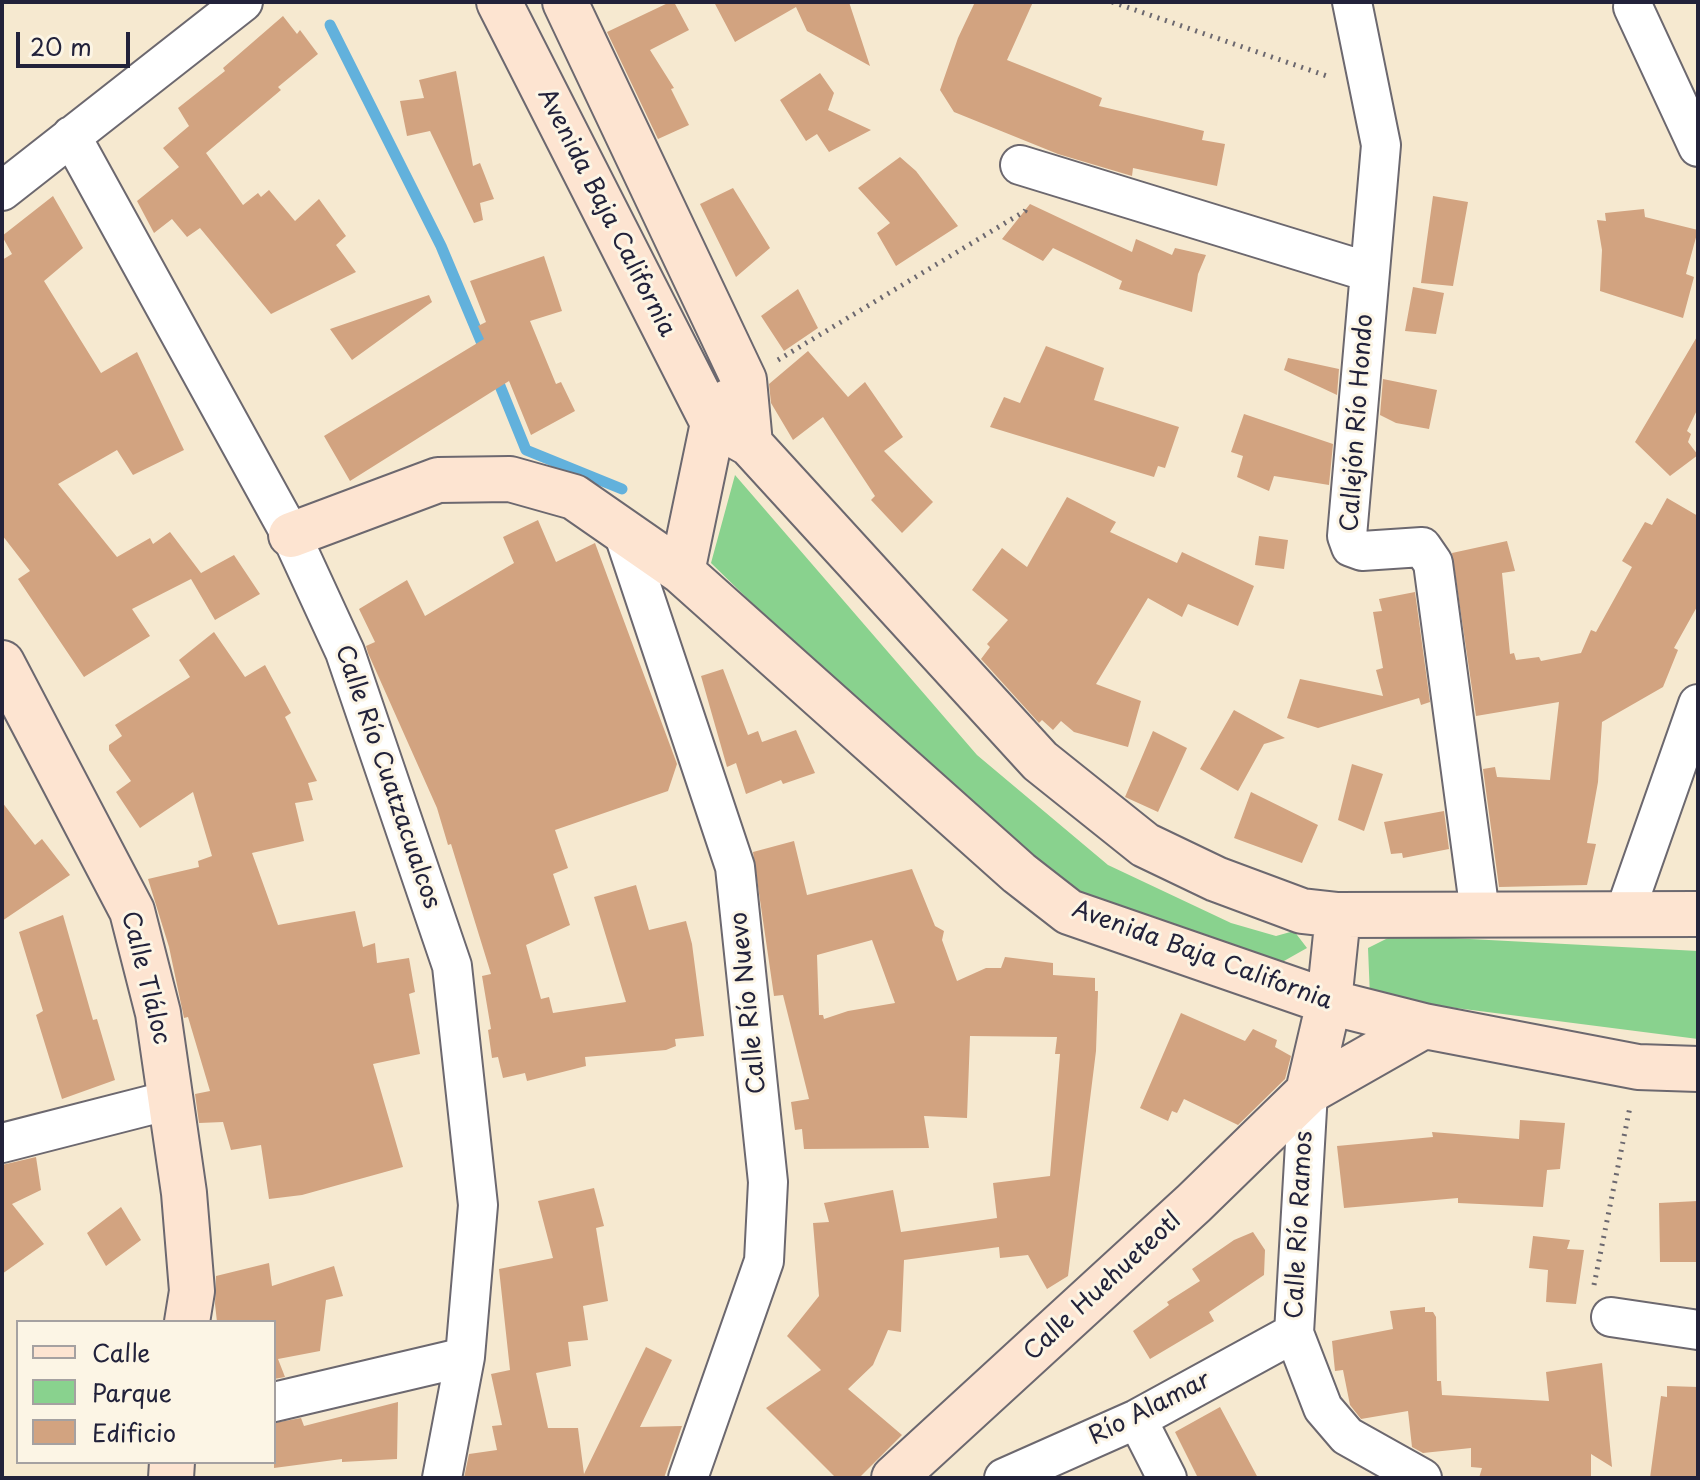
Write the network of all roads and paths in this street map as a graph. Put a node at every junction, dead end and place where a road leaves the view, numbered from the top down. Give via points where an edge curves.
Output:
1 (243, 2) edge
2 (499, 2) edge
3 (565, 2) edge
4 (1112, 2) edge
5 (1352, 2) edge
6 (1633, 7) dead end
7 (1370, 90) junction
8 (71, 136) junction
9 (1698, 147) edge
10 (1030, 168) joint
11 (2, 191) edge
12 (1369, 272) junction
13 (744, 380) junction
14 (731, 434) junction
15 (623, 532) junction
16 (291, 535) junction
17 (682, 572) junction
18 (2, 663) edge
19 (1698, 704) edge
20 (1625, 912) junction
21 (1480, 913) junction
22 (1698, 914) edge
23 (1338, 915) junction
24 (1329, 1002) junction
25 (1424, 1026) junction
26 (1638, 1067) junction
27 (1698, 1069) edge
28 (1308, 1092) junction
29 (170, 1100) junction
30 (2, 1143) edge
31 (1611, 1317) joint
32 (187, 1320) edge
33 (1698, 1330) edge
34 (1294, 1333) junction
35 (465, 1357) junction
36 (276, 1402) edge
37 (1137, 1419) junction
38 (442, 1478) edge
39 (688, 1478) edge
40 (894, 1478) edge
41 (1004, 1478) edge
42 (1167, 1478) edge
43 (1422, 1478) edge

1 - 8 street
2 - 14 street, Avenida Baja California
3 - 13 street, Avenida Baja California
4 - 7 path
5 - 7 street, Callejón Río Hondo
6 - 9 street
7 - 12 street, Callejón Río Hondo via 1381,145
8 - 11 street
8 - 16 street, Calle Río Cuatzacualcos
10 - 12 street
10 - 13 path via 1025,211
12 - 21 street, Callejón Río Hondo via 1347,536 1351,547 1362,551 1422,547 1433,563
13 - 14 street
14 - 17 street
14 - 23 street, Avenida Baja California via 1040,761 1145,845 1302,911
15 - 16 street, Avenida Baja California via 574,497 510,479 438,480
15 - 17 street, Avenida Baja California
15 - 39 street, Calle Río Nuevo via 735,867 768,1182 764,1261
16 - 35 street, Calle Río Cuatzacualcos via 345,652 452,966 478,1205
17 - 24 street, Avenida Baja California via 1069,912
18 - 29 street, Calle Tláloc via 132,911 158,1013
19 - 20 street
20 - 21 street, Avenida Baja California
20 - 22 street, Avenida Baja California
21 - 23 street, Avenida Baja California
23 - 24 street, Calle Río Ramos
24 - 25 street, Avenida Baja California
24 - 28 street, Calle Río Ramos
25 - 26 street, Avenida Baja California
25 - 28 street, Calle Huehueteotl
26 - 27 street, Avenida Baja California
26 - 31 path via 1593,1287
28 - 34 street, Calle Río Ramos
28 - 40 street, Calle Huehueteotl
29 - 30 street
29 - 32 street, Calle Tláloc via 192,1291
31 - 33 street
34 - 37 street, Río Alamar
34 - 43 street, Calle Río Ramos via 1323,1408 1347,1436
35 - 36 street
35 - 38 street, Calle Río Cuatzacualcos
37 - 41 street, Río Alamar
37 - 42 street

